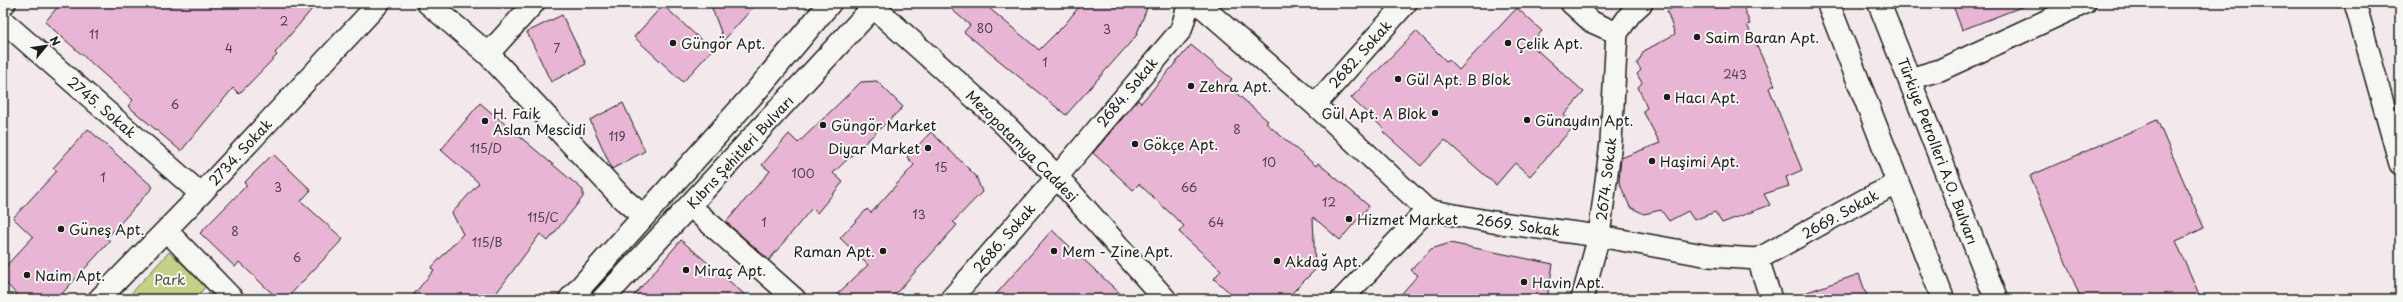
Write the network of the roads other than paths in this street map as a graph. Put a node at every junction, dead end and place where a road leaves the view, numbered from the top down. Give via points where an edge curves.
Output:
1 (379, 3) edge
2 (428, 3) edge
3 (534, 3) edge
4 (830, 3) edge
5 (1189, 3) edge
6 (1198, 3) edge
7 (1406, 3) edge
8 (1570, 3) edge
9 (1642, 3) edge
10 (1828, 3) edge
11 (1879, 3) edge
12 (2085, 3) edge
13 (2356, 3) edge
14 (873, 4) edge
15 (3, 21) edge
16 (1617, 33) junction
17 (488, 54) junction
18 (1910, 79) junction
19 (1315, 105) junction
20 (2400, 164) edge
21 (1057, 177) junction
22 (1897, 184) junction
23 (201, 194) junction
24 (690, 206) junction
25 (1427, 210) junction
26 (643, 216) junction
27 (166, 230) junction
28 (1599, 236) junction
29 (1758, 259) junction
30 (225, 296) edge
31 (99, 299) edge
32 (570, 299) edge
33 (603, 299) edge
34 (795, 299) edge
35 (951, 299) edge
36 (1165, 299) edge
37 (1342, 299) edge
38 (1582, 299) edge
39 (1771, 299) edge
40 (1943, 299) edge
41 (1996, 299) edge

1 - 23 street, 2734. Sokak
2 - 17 main road
3 - 17 street
4 - 26 main road, Kıbrıs Şehitleri Bulvarı via 757,90
5 - 21 street, 2684. Sokak via 1181,30
6 - 19 street
7 - 19 street, 2682. Sokak
8 - 16 street via 1592,22
9 - 16 street via 1631,13
10 - 22 main road
11 - 18 main road, Türkiye Petrolleri A.O. Bulvarı
12 - 18 street via 1940,70
13 - 20 street
14 - 21 main road, Mezopotamya Caddesi via 886,21 1001,122
14 - 24 main road, Kıbrıs Şehitleri Bulvarı
15 - 23 street, 2745. Sokak
16 - 28 street, 2674. Sokak via 1611,142
17 - 26 main road via 622,198
18 - 41 main road, Türkiye Petrolleri A.O. Bulvarı
19 - 25 street
21 - 35 street, 2686. Sokak
21 - 36 main road, Mezopotamya Caddesi
22 - 29 street, 2669. Sokak
22 - 40 main road
23 - 27 street, 2734. Sokak
24 - 33 main road, Kıbrıs Şehitleri Bulvarı
24 - 34 street
25 - 28 street, 2669. Sokak via 1492,222
25 - 37 street
26 - 32 main road, Kıbrıs Şehitleri Bulvarı
27 - 30 street
27 - 31 street, 2734. Sokak
28 - 29 street, 2669. Sokak via 1709,256
28 - 38 street, 2674. Sokak
29 - 39 street

